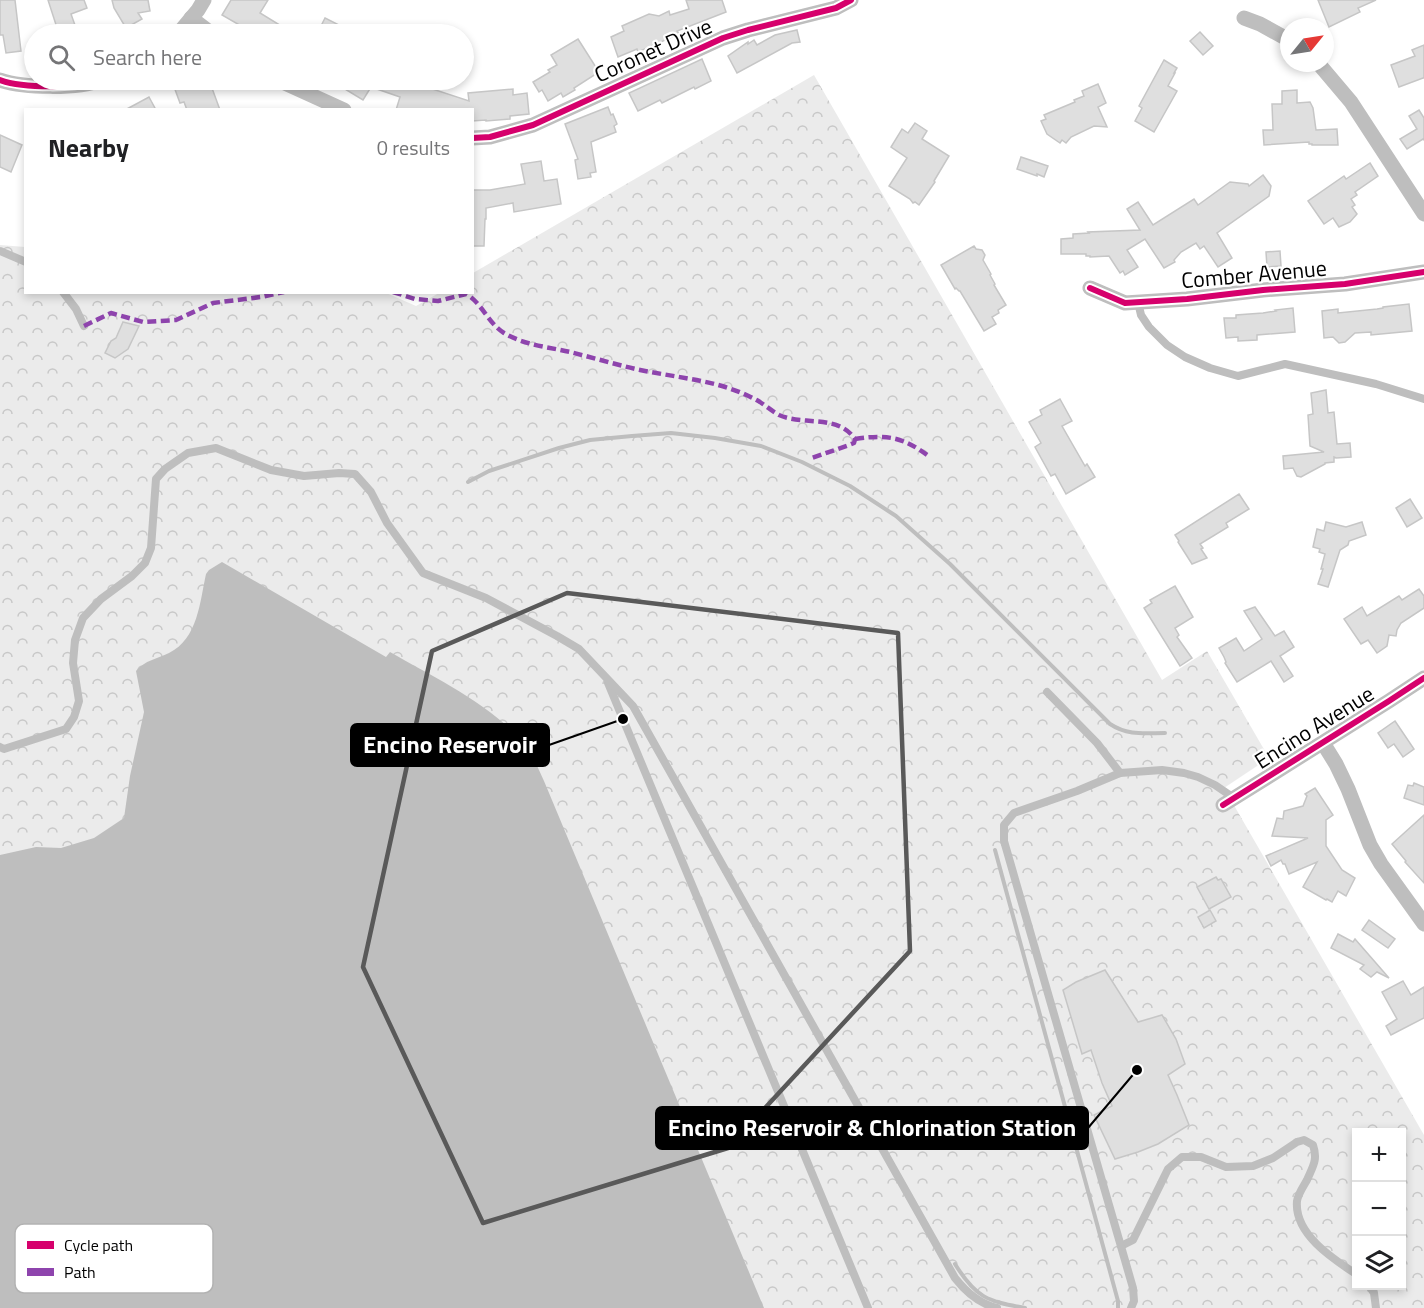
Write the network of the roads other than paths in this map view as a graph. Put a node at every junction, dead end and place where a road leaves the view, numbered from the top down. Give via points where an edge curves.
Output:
1 (204, 0) edge
2 (851, 0) edge
3 (191, 18) junction
4 (1244, 18) dead end
5 (186, 24) edge
6 (199, 24) edge
7 (1280, 35) edge
8 (1327, 72) edge
9 (0, 80) edge
10 (24, 84) edge
11 (300, 90) edge
12 (340, 108) edge
13 (474, 138) edge
14 (1424, 214) edge
15 (0, 251) edge
16 (24, 261) edge
17 (1424, 272) edge
18 (1089, 288) dead end
19 (65, 294) edge
20 (1138, 302) junction
21 (84, 326) dead end
22 (1424, 399) edge
23 (605, 676) junction
24 (1424, 678) edge
25 (1047, 692) dead end
26 (1323, 743) junction
27 (0, 747) edge
28 (1120, 773) junction
29 (1229, 802) joint
30 (1424, 924) edge
31 (1121, 1246) junction
32 (1352, 1271) edge
33 (1372, 1290) edge
34 (868, 1308) edge
35 (997, 1308) edge
36 (1131, 1308) edge
37 (1376, 1308) edge

1 - 3 street
2 - 13 street, Coronet Drive via 836,8 723,38 533,125
3 - 5 street
3 - 6 street
4 - 7 street
8 - 14 street via 1351,102
9 - 10 street
11 - 12 street
15 - 16 lane
17 - 20 street, Comber Avenue via 1345,284
18 - 20 street, Comber Avenue via 1123,302
19 - 21 lane
20 - 22 lane via 1140,315 1167,345 1210,368 1238,376 1285,364
23 - 27 lane via 579,649 557,636 486,598 423,573 355,474 304,476 271,470 216,448 188,453 156,479 151,548 145,563 83,618 75,640 73,663 79,701 66,729
23 - 34 lane
23 - 35 lane via 633,706 955,1278 976,1298
24 - 26 street, Encino Avenue
25 - 28 lane
26 - 29 street, Encino Avenue
26 - 30 street via 1348,789 1370,845
28 - 29 lane via 1184,773 1215,785
28 - 31 lane via 1014,813 1004,825 1004,841
31 - 32 lane via 1133,1240 1168,1169 1182,1158 1201,1157 1226,1167 1253,1166 1304,1140 1312,1144 1316,1155 1298,1199 1298,1216 1308,1234
31 - 36 lane via 1133,1288
33 - 37 lane

